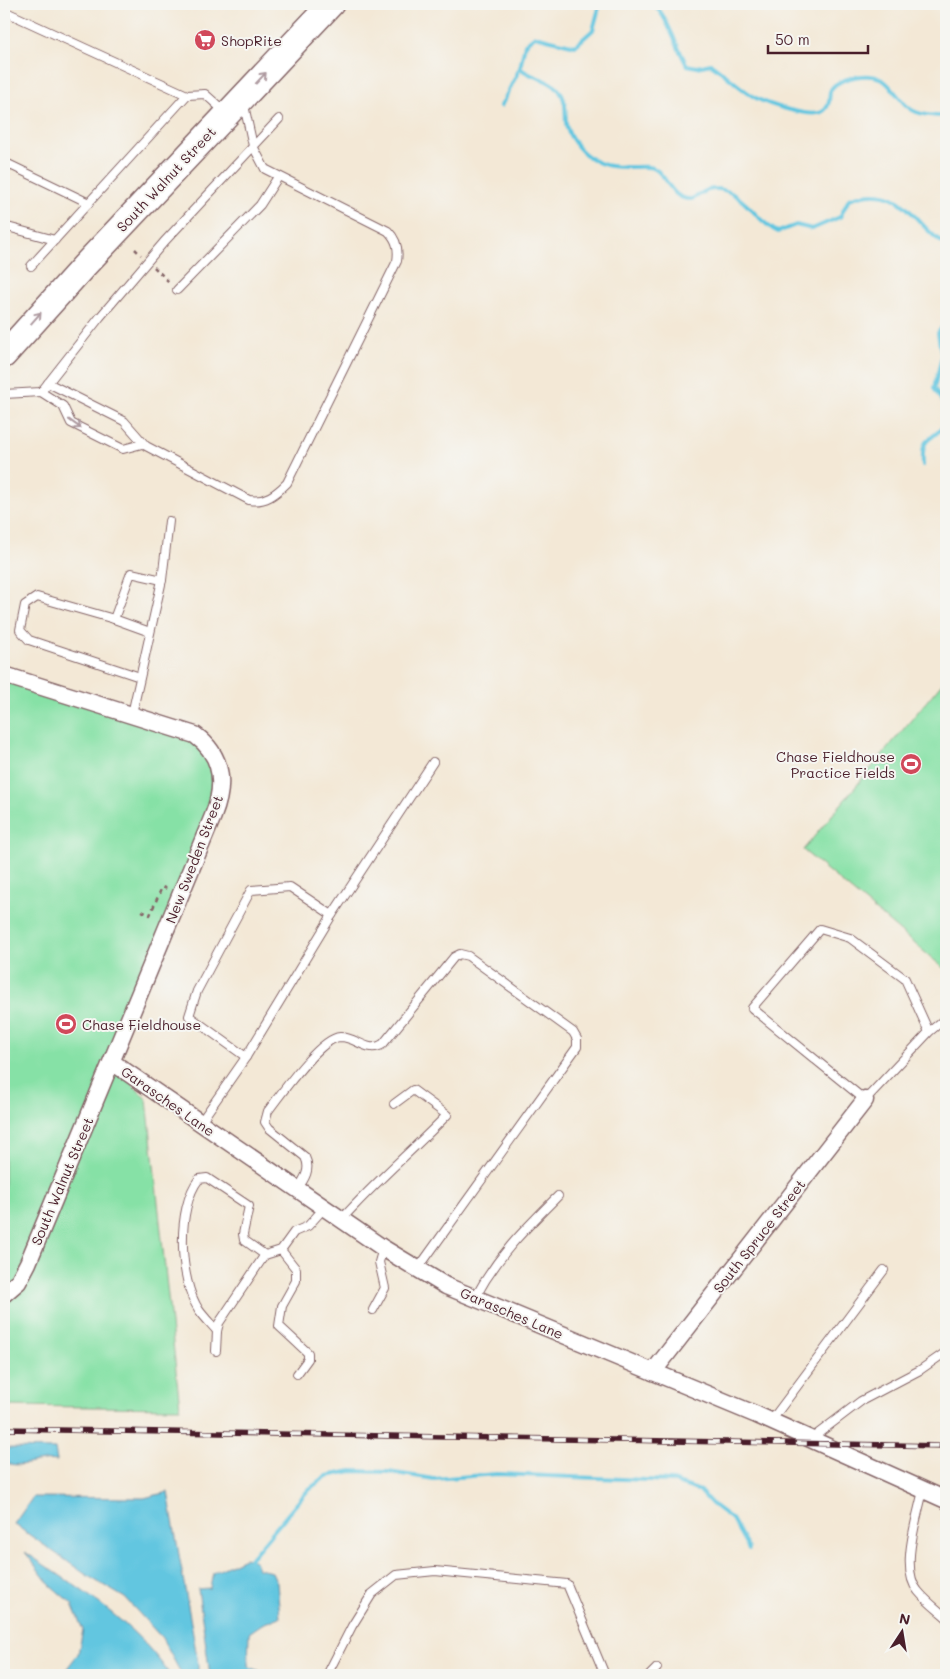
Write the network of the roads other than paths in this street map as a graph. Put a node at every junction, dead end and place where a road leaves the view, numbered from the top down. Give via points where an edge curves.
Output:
1 (331, 4) edge
2 (4, 11) edge
3 (187, 95) junction
4 (235, 106) junction
5 (279, 119) dead end
6 (253, 146) junction
7 (4, 162) edge
8 (278, 177) junction
9 (89, 203) junction
10 (4, 226) edge
11 (55, 240) junction
12 (31, 266) dead end
13 (177, 290) road end
14 (4, 355) edge
15 (48, 383) junction
16 (41, 392) junction
17 (4, 394) edge
18 (142, 444) junction
19 (168, 521) dead end
20 (162, 580) junction
21 (114, 619) junction
22 (150, 632) junction
23 (4, 675) edge
24 (140, 677) junction
25 (132, 714) junction
26 (433, 762) dead end
27 (332, 915) junction
28 (946, 1018) edge
29 (929, 1032) junction
30 (246, 1057) junction
31 (112, 1062) junction
32 (865, 1100) junction
33 (394, 1104) dead end
34 (200, 1123) junction
35 (297, 1189) junction
36 (558, 1196) dead end
37 (325, 1207) junction
38 (342, 1219) junction
39 (383, 1248) junction
40 (281, 1250) junction
41 (265, 1255) junction
42 (417, 1270) junction
43 (884, 1270) dead end
44 (4, 1294) edge
45 (475, 1298) junction
46 (373, 1310) dead end
47 (216, 1331) junction
48 (216, 1351) dead end
49 (946, 1352) edge
50 (654, 1372) junction
51 (297, 1374) dead end
52 (771, 1421) junction
53 (811, 1439) junction
54 (924, 1490) junction
55 (946, 1500) edge
56 (946, 1617) edge
57 (657, 1668) dead end
58 (327, 1675) edge
59 (605, 1675) edge
60 (650, 1675) edge

4 -> 1 main road, South Walnut Street
2 - 3 lane
3 - 4 lane via 205,94
3 - 9 lane
4 - 6 lane
14 -> 4 main road, South Walnut Street
5 - 6 lane
6 - 8 lane via 265,169
6 - 15 lane via 148,261
7 - 9 lane
8 - 13 lane via 260,205
8 - 18 lane via 388,232 396,242 398,255 291,476 281,489 257,502
9 - 11 lane
10 - 11 lane
11 - 12 lane
15 - 16 lane
15 - 18 lane via 124,421
16 - 17 lane
16 -> 18 lane via 63,406 71,423 100,438 123,449
19 - 20 lane
20 - 21 lane via 131,573
20 - 22 lane
21 - 22 lane
21 - 24 lane via 37,597 25,605 20,630 29,640
22 - 24 lane
23 - 25 street, New Sweden Street
24 - 25 lane
25 - 31 street, New Sweden Street via 184,730 204,742 217,760 221,782 213,816
26 - 27 lane
27 - 30 lane
27 - 30 lane via 290,887 250,890 197,991 188,1016
28 - 29 lane
29 - 32 lane
29 - 32 lane via 905,979 850,938 820,929 752,1008
30 - 34 lane
31 - 34 street, Garasches Lane
31 - 44 street, South Walnut Street via 28,1263 18,1282
32 - 50 street, South Spruce Street
33 - 38 lane via 413,1090 447,1114
34 - 35 street, Garasches Lane
35 - 37 street, Garasches Lane
35 - 42 lane via 306,1175 308,1162 269,1128 265,1122 268,1111 322,1046 338,1037 378,1048 454,957 460,954 468,956 573,1032 577,1047
36 - 45 lane via 508,1246
37 - 38 street, Garasches Lane
37 - 40 lane via 308,1226 294,1232
38 - 39 street, Garasches Lane
39 - 42 street, Garasches Lane
39 - 46 lane via 379,1262 385,1288
40 - 41 lane
40 - 51 lane via 296,1269 296,1281 282,1306 279,1326 308,1353 308,1359
41 - 47 lane
41 - 47 lane via 244,1240 249,1206 207,1178 199,1179 194,1184 185,1215 182,1262 198,1309
42 - 45 street, Garasches Lane
43 - 52 lane
45 - 50 street, Garasches Lane
47 - 48 lane
49 - 53 lane via 920,1370 861,1401
50 - 52 street, Garasches Lane
52 - 53 street, Garasches Lane
53 - 54 street, Garasches Lane
54 - 55 street, Garasches Lane
54 - 56 lane via 910,1551 909,1573 916,1590
57 - 60 lane
58 - 59 lane via 372,1594 396,1575 435,1571 567,1584

